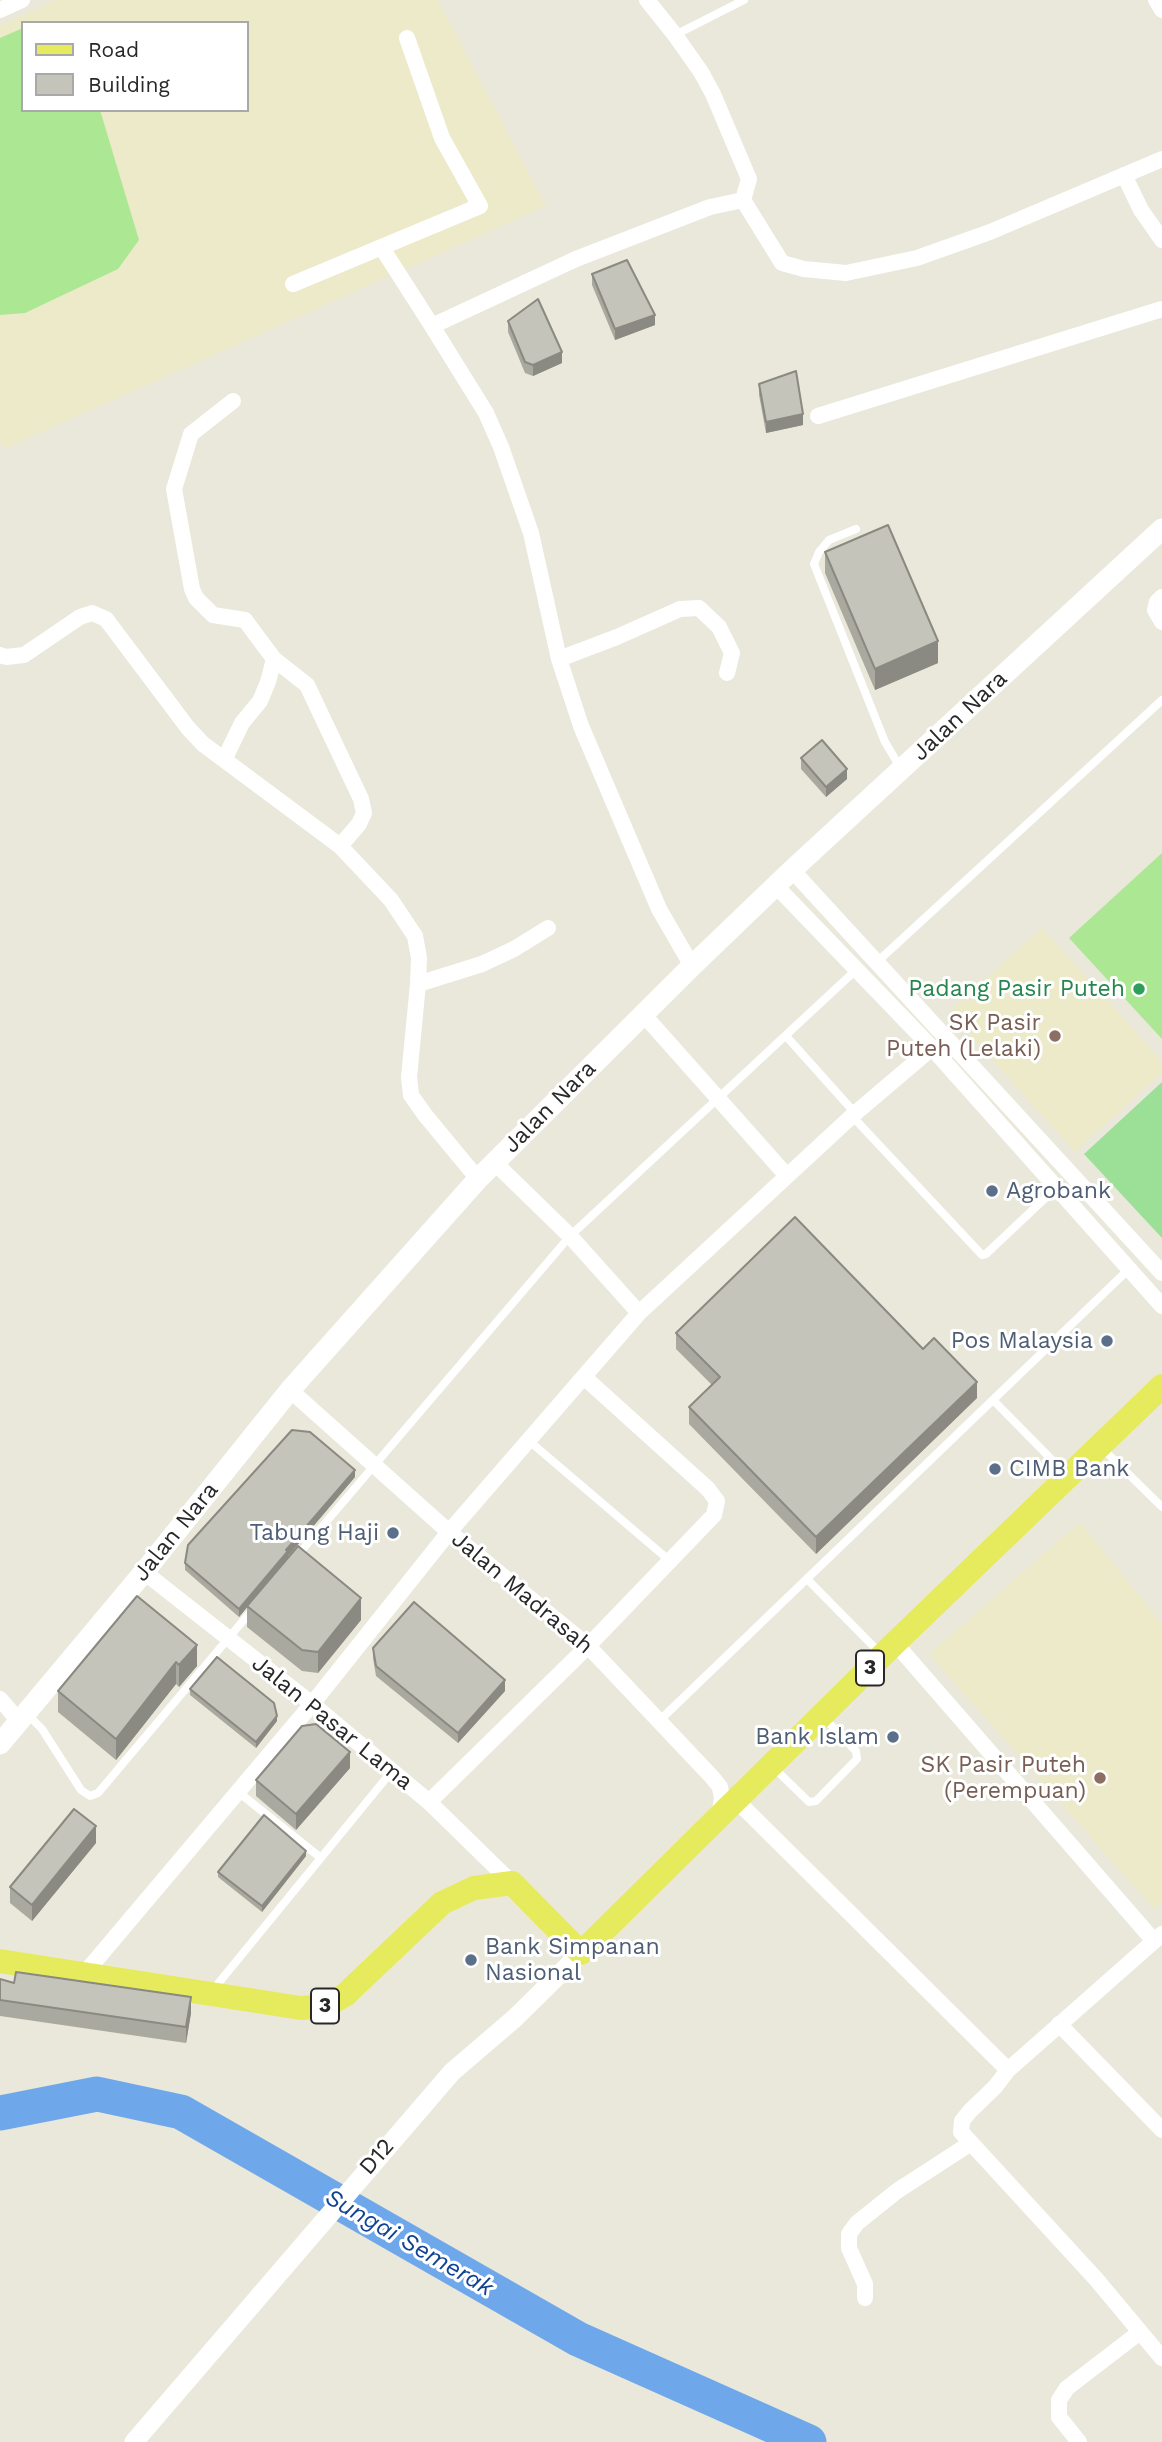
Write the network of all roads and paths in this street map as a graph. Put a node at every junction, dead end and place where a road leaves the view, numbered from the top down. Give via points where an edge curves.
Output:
1 (22, 0) edge
2 (647, 0) edge
3 (744, 0) edge
4 (1156, 0) edge
5 (0, 10) edge
6 (1162, 10) edge
7 (675, 35) junction
8 (407, 38) dead end
9 (1162, 159) edge
10 (1125, 176) junction
11 (743, 200) junction
12 (1162, 240) edge
13 (382, 248) junction
14 (293, 284) dead end
15 (1162, 309) edge
16 (432, 326) junction
17 (233, 401) dead end
18 (818, 416) dead end
19 (856, 529) dead end
20 (1162, 529) edge
21 (1162, 597) edge
22 (1162, 622) edge
23 (0, 655) edge
24 (274, 659) junction
25 (559, 659) junction
26 (727, 674) dead end
27 (1162, 700) edge
28 (224, 760) junction
29 (902, 769) junction
30 (340, 846) junction
31 (792, 870) junction
32 (776, 886) junction
33 (548, 928) dead end
34 (877, 962) junction
35 (692, 966) junction
36 (857, 969) junction
37 (418, 984) junction
38 (643, 1014) junction
39 (786, 1036) junction
40 (932, 1048) junction
41 (719, 1098) junction
42 (853, 1115) junction
43 (495, 1162) junction
44 (787, 1176) junction
45 (478, 1179) junction
46 (1057, 1186) junction
47 (570, 1236) junction
48 (1129, 1269) junction
49 (1162, 1273) edge
50 (1162, 1306) edge
51 (639, 1313) junction
52 (584, 1377) junction
53 (1162, 1386) edge
54 (290, 1391) junction
55 (993, 1400) junction
56 (528, 1440) junction
57 (1101, 1447) junction
58 (374, 1465) junction
59 (1068, 1476) junction
60 (1162, 1507) edge
61 (449, 1532) junction
62 (670, 1561) junction
63 (288, 1567) edge
64 (145, 1572) junction
65 (807, 1580) junction
66 (262, 1597) edge
67 (228, 1638) junction
68 (588, 1646) junction
69 (889, 1650) junction
70 (0, 1699) edge
71 (312, 1704) junction
72 (822, 1716) junction
73 (22, 1717) junction
74 (659, 1721) junction
75 (0, 1744) edge
76 (772, 1765) junction
77 (392, 1771) junction
78 (237, 1791) junction
79 (429, 1802) junction
80 (728, 1809) junction
81 (321, 1858) junction
82 (512, 1883) junction
83 (1158, 1938) edge
84 (582, 1953) junction
85 (0, 1961) edge
86 (85, 1973) junction
87 (210, 1993) junction
88 (1059, 2024) junction
89 (1008, 2070) junction
90 (1162, 2130) edge
91 (971, 2143) junction
92 (865, 2298) dead end
93 (1140, 2332) junction
94 (1162, 2358) edge
95 (134, 2442) edge
96 (1079, 2442) edge

1 - 5 street
2 - 7 street
3 - 7 lane
4 - 6 street
7 - 11 street via 701,72 741,159 749,179
8 - 13 street via 442,138 480,206
9 - 10 street
10 - 11 street via 929,254 846,273 782,264
10 - 12 street
11 - 16 street via 710,207 576,259
13 - 14 street
13 - 16 street
15 - 18 street
16 - 25 street via 486,413 501,447 531,533
17 - 24 street via 191,434 174,489 196,598 213,615 245,620
19 - 29 lane via 829,540 814,564 885,742
20 - 29 main road, Jalan Nara
21 - 22 street via 1155,610
23 - 28 street via 24,655 92,613 106,620 188,728
24 - 28 street via 260,701 242,723
24 - 30 street via 307,685 361,799 364,813
25 - 26 street via 680,609 699,608 719,627 732,653
25 - 35 street via 581,726 659,909
27 - 34 lane
28 - 30 street
29 - 31 main road, Jalan Nara
30 - 37 street via 391,900 415,936
31 - 32 main road, Jalan Nara
31 - 34 street
32 - 35 main road, Jalan Nara
32 - 36 street
33 - 37 street via 482,964
34 - 49 street
35 - 38 main road, Jalan Nara
36 - 39 lane
36 - 40 street
37 - 45 street via 411,1095
38 - 41 street
38 - 43 main road, Jalan Nara
39 - 41 lane
39 - 42 lane
40 - 42 street
40 - 46 street
41 - 44 street
41 - 47 lane
42 - 44 street
42 - 46 lane via 982,1255
43 - 45 main road, Jalan Nara
43 - 47 street
44 - 51 street
45 - 54 main road, Jalan Nara
46 - 48 street
47 - 51 street
47 - 58 lane
48 - 50 street
48 - 55 lane
51 - 52 street
52 - 56 street
52 - 62 street via 718,1501 714,1515
53 - 57 main road, 3
54 - 58 street, Jalan Madrasah
54 - 64 main road, Jalan Nara
55 - 59 lane
55 - 65 lane
56 - 61 street
56 - 62 lane
57 - 59 main road, 3
57 - 60 lane
58 - 61 street, Jalan Madrasah
58 - 63 lane
59 - 69 main road, 3
61 - 68 street, Jalan Madrasah
61 - 71 street
62 - 68 street
64 - 67 street, Jalan Pasar Lama
64 - 73 main road, Jalan Nara
65 - 69 lane
65 - 74 lane
66 - 67 lane
67 - 71 street, Jalan Pasar Lama
67 - 73 lane via 98,1793 90,1796 81,1790 42,1729
68 - 74 street, Jalan Madrasah
68 - 79 street
69 - 72 main road, 3
69 - 83 street
70 - 73 street
71 - 77 street, Jalan Pasar Lama
71 - 78 street
72 - 76 main road, 3
72 - 76 lane via 856,1751 857,1759 816,1801 809,1802
73 - 75 main road, Jalan Nara
74 - 80 street, Jalan Madrasah via 720,1787
76 - 80 main road, 3
77 - 79 street, Jalan Pasar Lama
77 - 81 lane
78 - 81 lane
78 - 86 street
79 - 82 street, Jalan Pasar Lama
80 - 84 main road, 3
80 - 89 street
81 - 87 lane
82 - 84 main road
82 - 87 main road, 3 via 474,1888 442,1903 345,1995 325,2006 300,2008
83 - 88 street
84 - 95 street, D12 via 452,2072
85 - 86 main road, 3
86 - 87 main road, 3
88 - 89 street
88 - 90 street
89 - 91 street via 962,2121 961,2132
91 - 92 street via 897,2191 849,2234
91 - 93 street
93 - 94 street
93 - 96 street via 1067,2388 1059,2400 1059,2417

